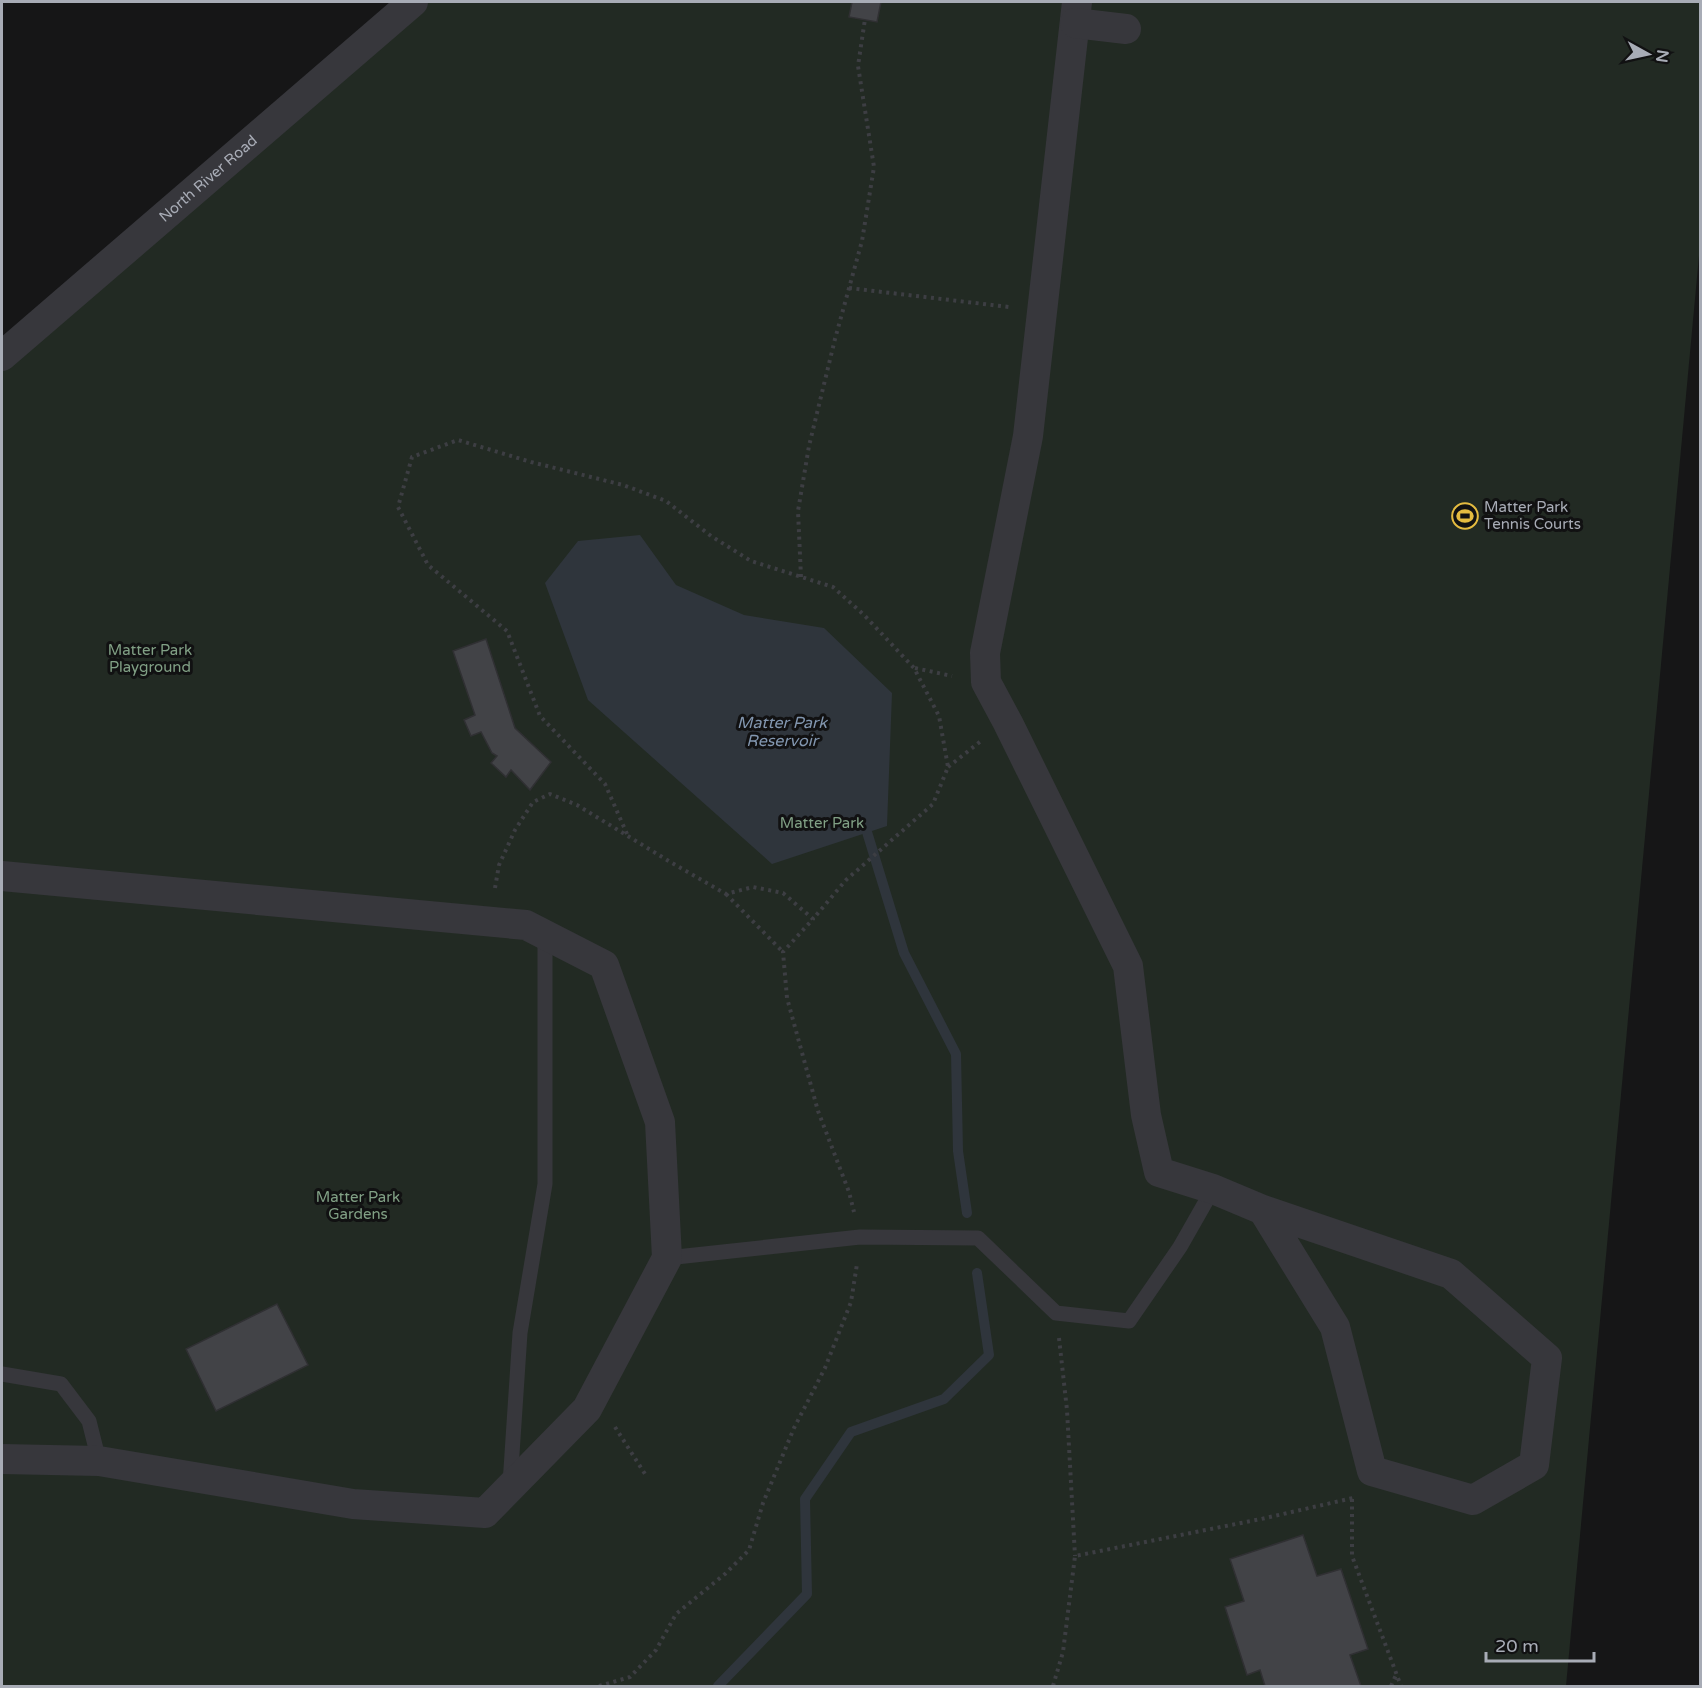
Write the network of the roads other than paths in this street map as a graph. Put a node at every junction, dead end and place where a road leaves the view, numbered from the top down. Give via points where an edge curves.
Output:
1 (413, 2) edge
2 (1076, 12) edge
3 (1126, 29) dead end
4 (2, 356) edge
5 (2, 876) edge
6 (545, 936) junction
7 (1213, 1189) junction
8 (1263, 1209) junction
9 (667, 1258) junction
10 (2, 1374) edge
11 (2, 1459) edge
12 (99, 1461) junction
13 (510, 1488) junction

1 - 4 street, North River Road
2 - 3 street
2 - 7 street via 1028,436 986,653 986,682 1128,966 1146,1115 1159,1172
5 - 6 street via 526,925
6 - 9 street via 604,965 660,1122
6 - 13 lane via 545,1184 520,1333
7 - 8 street
7 - 9 lane via 1180,1247 1129,1321 1056,1313 978,1238 860,1237
8 - 8 street via 1335,1327 1372,1472 1473,1500 1534,1465 1547,1358 1451,1274
9 - 13 street via 587,1409
10 - 12 lane via 61,1384 90,1421
11 - 12 street
12 - 13 street via 353,1504 485,1513

